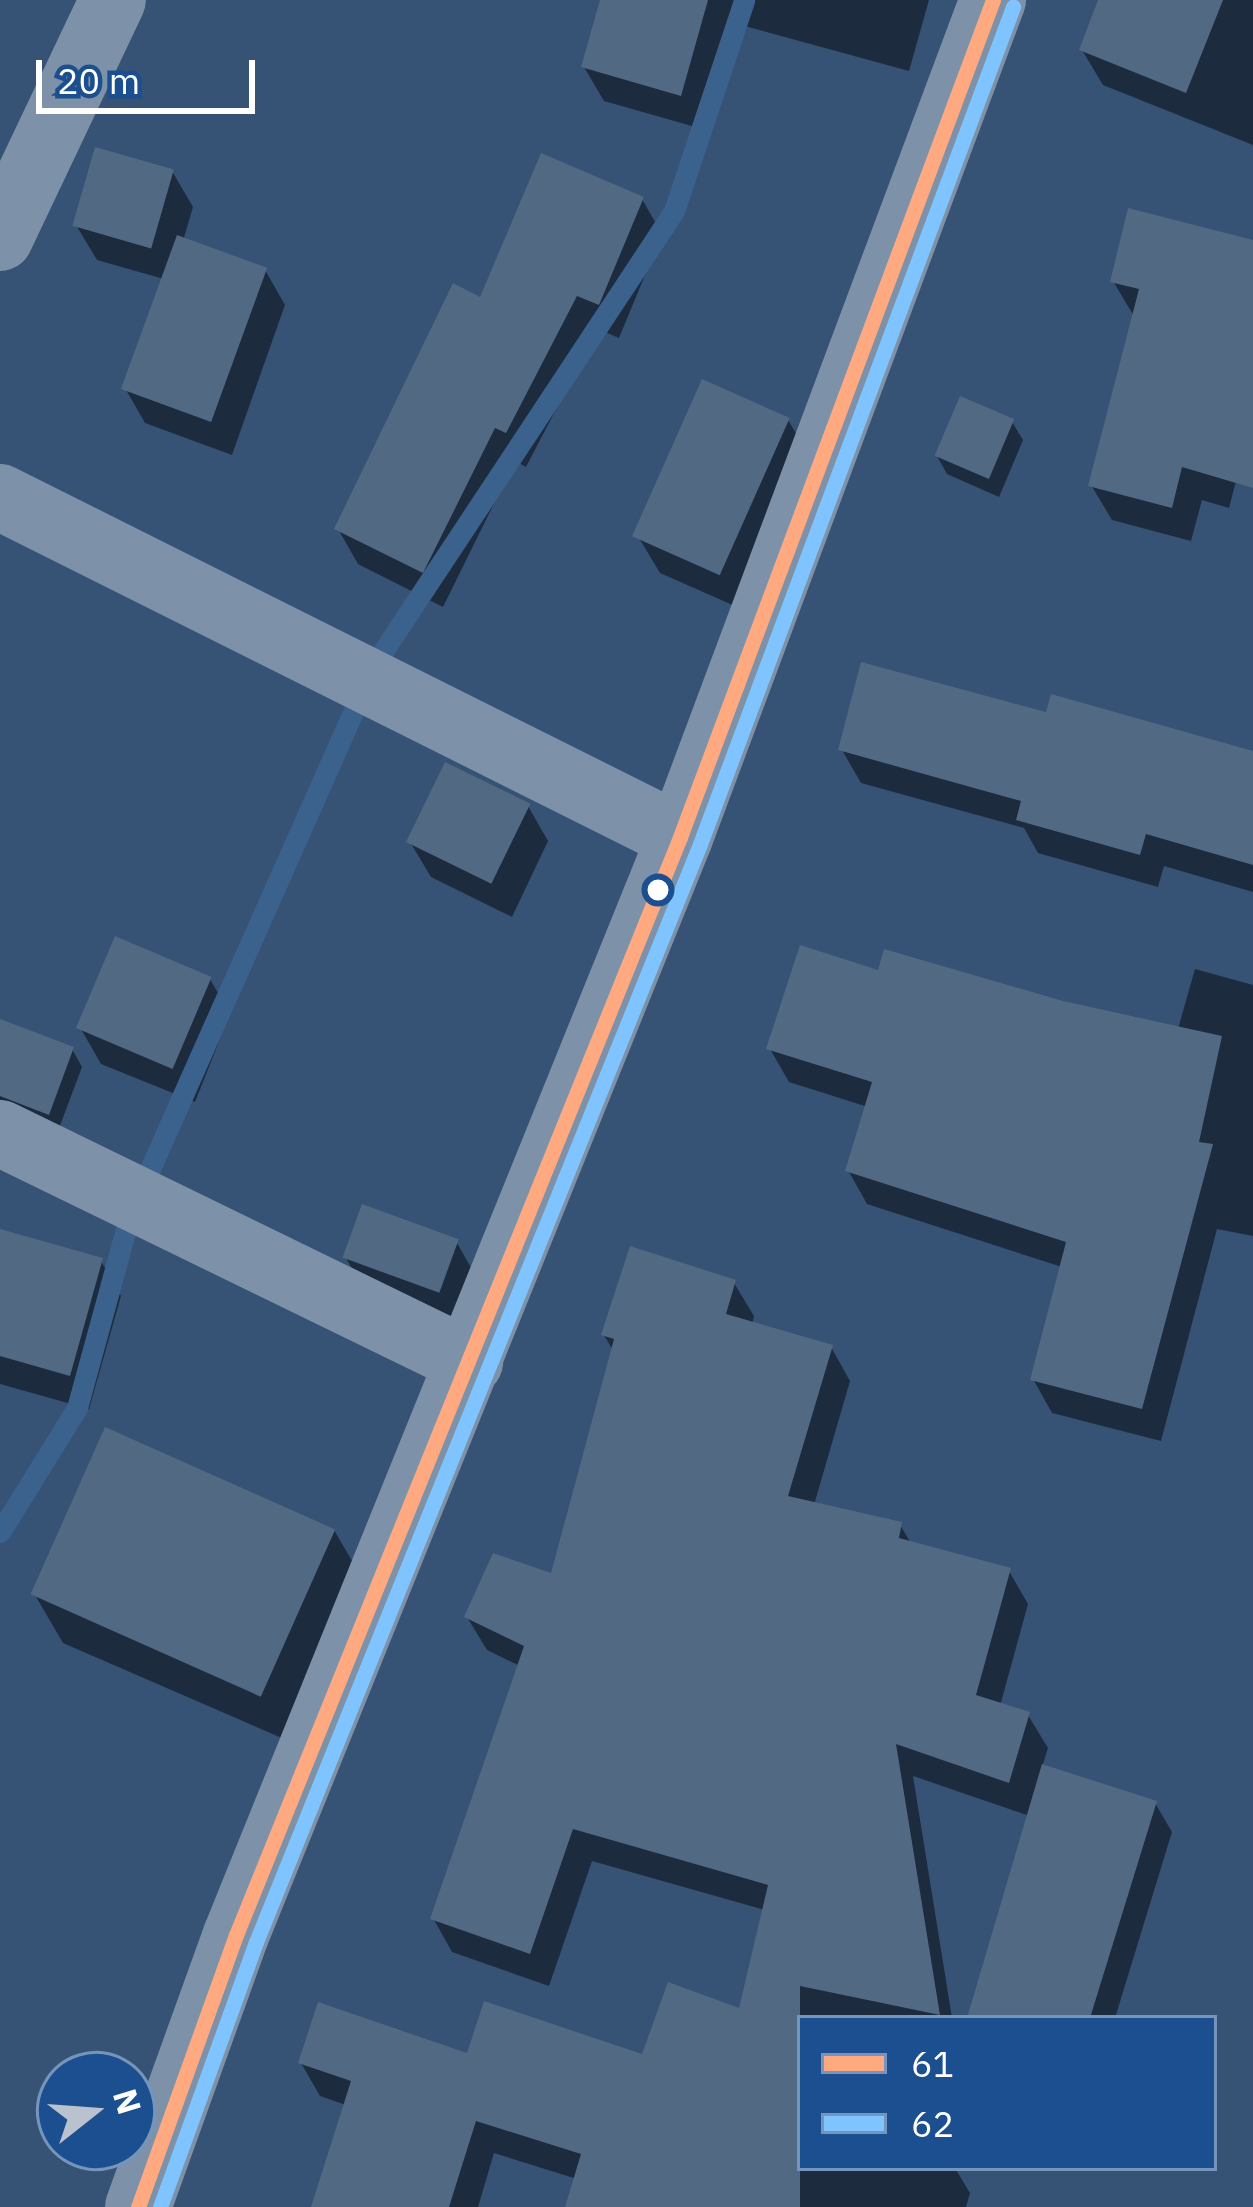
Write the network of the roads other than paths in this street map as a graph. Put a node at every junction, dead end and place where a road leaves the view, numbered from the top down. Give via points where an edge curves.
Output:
1 (113, 0) edge
2 (993, 0) edge
3 (0, 238) edge
4 (0, 497) edge
5 (680, 837) junction
6 (0, 1133) edge
7 (470, 1362) junction
8 (138, 2207) edge

1 - 3 street
2 - 5 street
4 - 5 street
5 - 7 street
6 - 7 street
7 - 8 street via 236,1934

